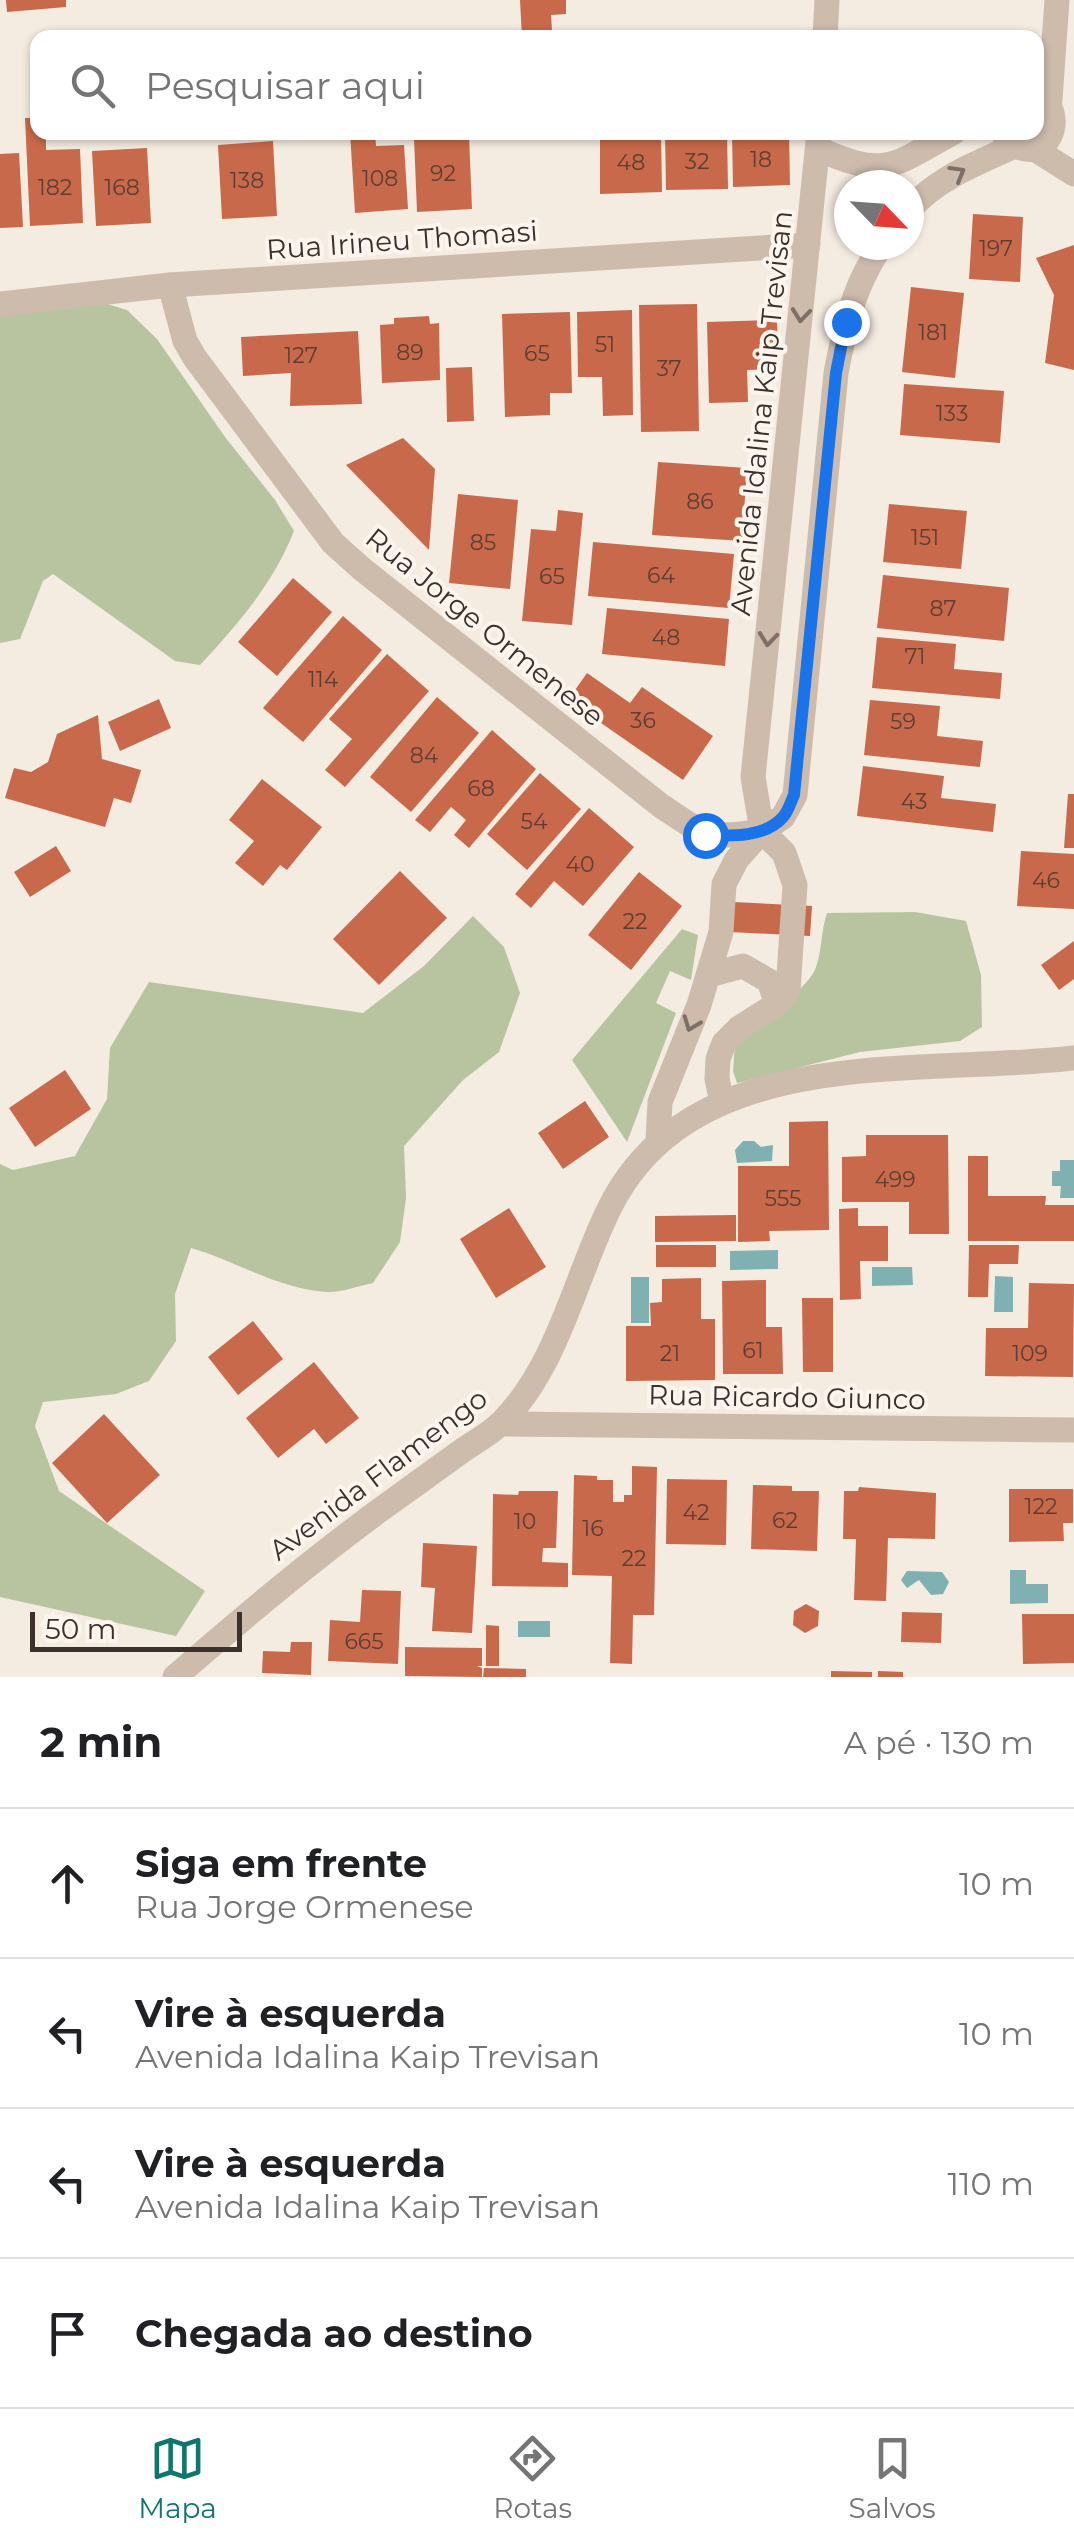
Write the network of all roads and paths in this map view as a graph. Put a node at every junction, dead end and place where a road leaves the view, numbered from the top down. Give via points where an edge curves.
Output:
1 (827, 0) edge
2 (1046, 0) edge
3 (1057, 0) edge
4 (825, 30) edge
5 (1038, 30) edge
6 (1044, 89) edge
7 (1044, 97) edge
8 (1066, 136) edge
9 (939, 140) edge
10 (819, 141) edge
11 (1018, 143) edge
12 (1074, 174) edge
13 (924, 195) edge
14 (808, 245) junction
15 (872, 260) edge
16 (170, 285) junction
17 (0, 304) edge
18 (762, 831) junction
19 (709, 974) junction
20 (777, 1004) junction
21 (1074, 1058) edge
22 (722, 1102) junction
23 (658, 1140) junction
24 (500, 1424) junction
25 (1074, 1430) edge
26 (175, 1677) edge

1 - 4 street
2 - 5 street
3 - 6 street
7 - 8 street
8 - 11 street
9 - 10 street, Avenida Idalina Kaip Trevisan via 872,168
10 - 14 street, Avenida Idalina Kaip Trevisan
11 - 12 street
13 -> 11 street
14 - 16 street, Rua Irineu Thomasi
14 -> 18 street, Avenida Idalina Kaip Trevisan via 753,777
15 - 18 street via 846,322 836,373 794,795 783,817
16 - 17 street, Rua Irineu Thomasi
16 - 18 street, Rua Jorge Ormenese via 195,358 333,542 362,570 705,835
18 - 19 street via 724,884
18 - 20 street, Avenida Idalina Kaip Trevisan via 784,854 795,885 788,990
19 - 20 street via 744,966 769,982
19 -> 23 street via 660,1102
20 - 22 street via 724,1043 717,1079
21 - 22 street, Avenida Flamengo via 840,1074
22 - 23 street, Avenida Flamengo
23 - 24 street, Avenida Flamengo via 610,1205 553,1342 529,1389
24 - 25 street, Rua Ricardo Giunco
24 - 26 street, Avenida Flamengo via 299,1570

